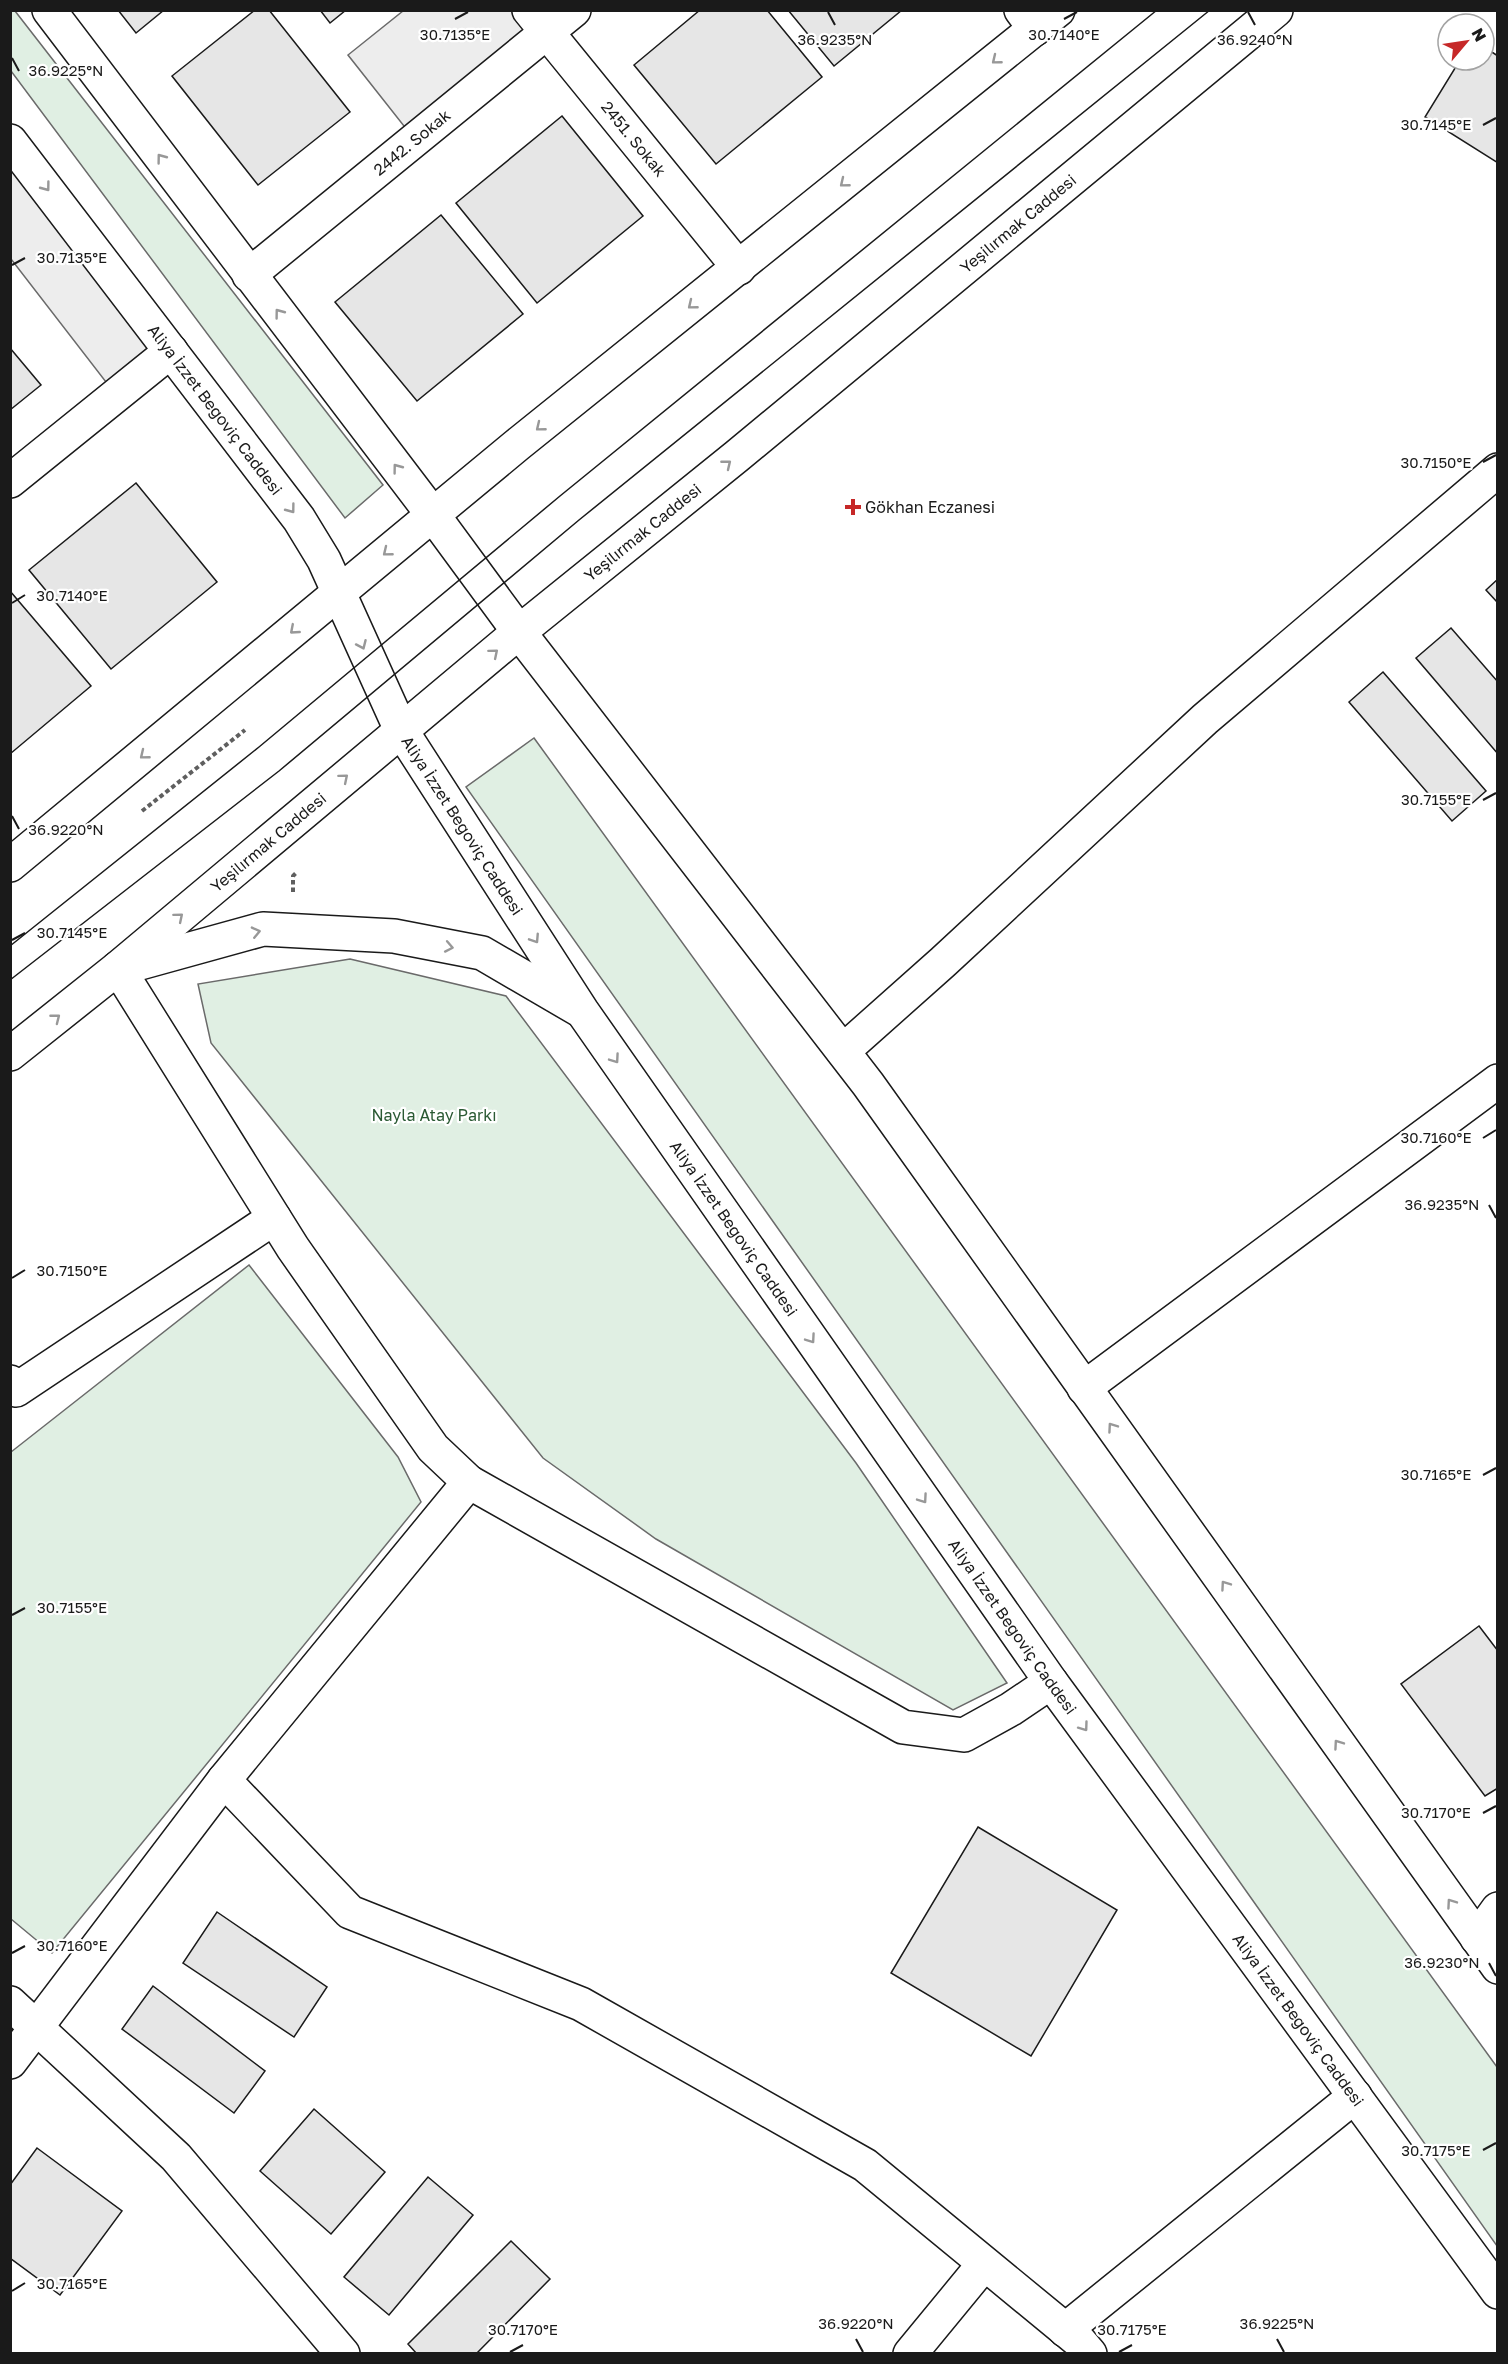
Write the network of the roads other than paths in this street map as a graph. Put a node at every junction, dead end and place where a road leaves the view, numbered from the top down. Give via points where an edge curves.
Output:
1 (49, 10) edge
2 (574, 10) edge
3 (1276, 10) edge
4 (1038, 17) edge
5 (538, 22) edge
6 (10, 141) edge
7 (739, 268) junction
8 (249, 275) junction
9 (171, 351) junction
10 (1497, 470) edge
11 (10, 481) edge
12 (433, 515) junction
13 (338, 592) junction
14 (519, 632) junction
15 (401, 730) junction
16 (10, 865) edge
17 (118, 968) junction
18 (582, 1011) junction
19 (843, 1051) junction
20 (10, 1054) edge
21 (1497, 1081) edge
22 (274, 1218) junction
23 (10, 1382) edge
24 (1084, 1388) junction
25 (469, 1482) junction
26 (1051, 1682) junction
27 (224, 1780) junction
28 (1497, 1909) edge
29 (1477, 1938) junction
30 (1497, 1967) edge
31 (10, 2002) edge
32 (37, 2029) junction
33 (10, 2062) edge
34 (1355, 2096) junction
35 (984, 2264) junction
36 (1497, 2292) edge
37 (1065, 2330) junction
38 (343, 2354) edge
39 (910, 2354) edge
40 (1090, 2354) edge

8 -> 1 main road
2 - 5 main road, 2442. Sokak
14 -> 3 main road, Yeşilırmak Caddesi
4 -> 7 main road
5 - 7 main road, 2451. Sokak
5 - 8 main road, 2442. Sokak
6 -> 9 main road, Aliya İzzet Begoviç Caddesi
7 -> 12 main road
12 -> 8 main road
9 - 11 main road
9 -> 13 main road, Aliya İzzet Begoviç Caddesi via 299,519
10 - 19 main road via 1205,719
12 -> 13 main road
12 - 14 main road
13 -> 15 main road, Aliya İzzet Begoviç Caddesi
13 -> 16 main road
15 -> 14 main road, Yeşilırmak Caddesi
14 - 19 main road
17 -> 15 main road, Yeşilırmak Caddesi
15 -> 18 main road, Aliya İzzet Begoviç Caddesi
17 -> 18 main road via 263,929 394,936 482,953
20 -> 17 main road, Yeşilırmak Caddesi
17 - 22 main road
18 -> 26 main road, Aliya İzzet Begoviç Caddesi
19 - 24 main road
21 - 24 main road
22 - 23 main road via 16,1390
22 - 25 main road via 433,1448
29 -> 24 main road
25 - 26 main road via 903,1727 964,1735
25 - 27 main road
26 -> 34 main road, Aliya İzzet Begoviç Caddesi
27 - 32 main road
27 - 35 main road via 350,1912 581,2004 865,2165
28 - 29 main road
29 - 30 main road
31 - 32 main road
32 - 33 main road
32 - 38 main road via 176,2157
34 - 36 main road, Aliya İzzet Begoviç Caddesi
34 - 37 main road
35 - 37 main road
35 - 39 main road
37 - 40 main road

